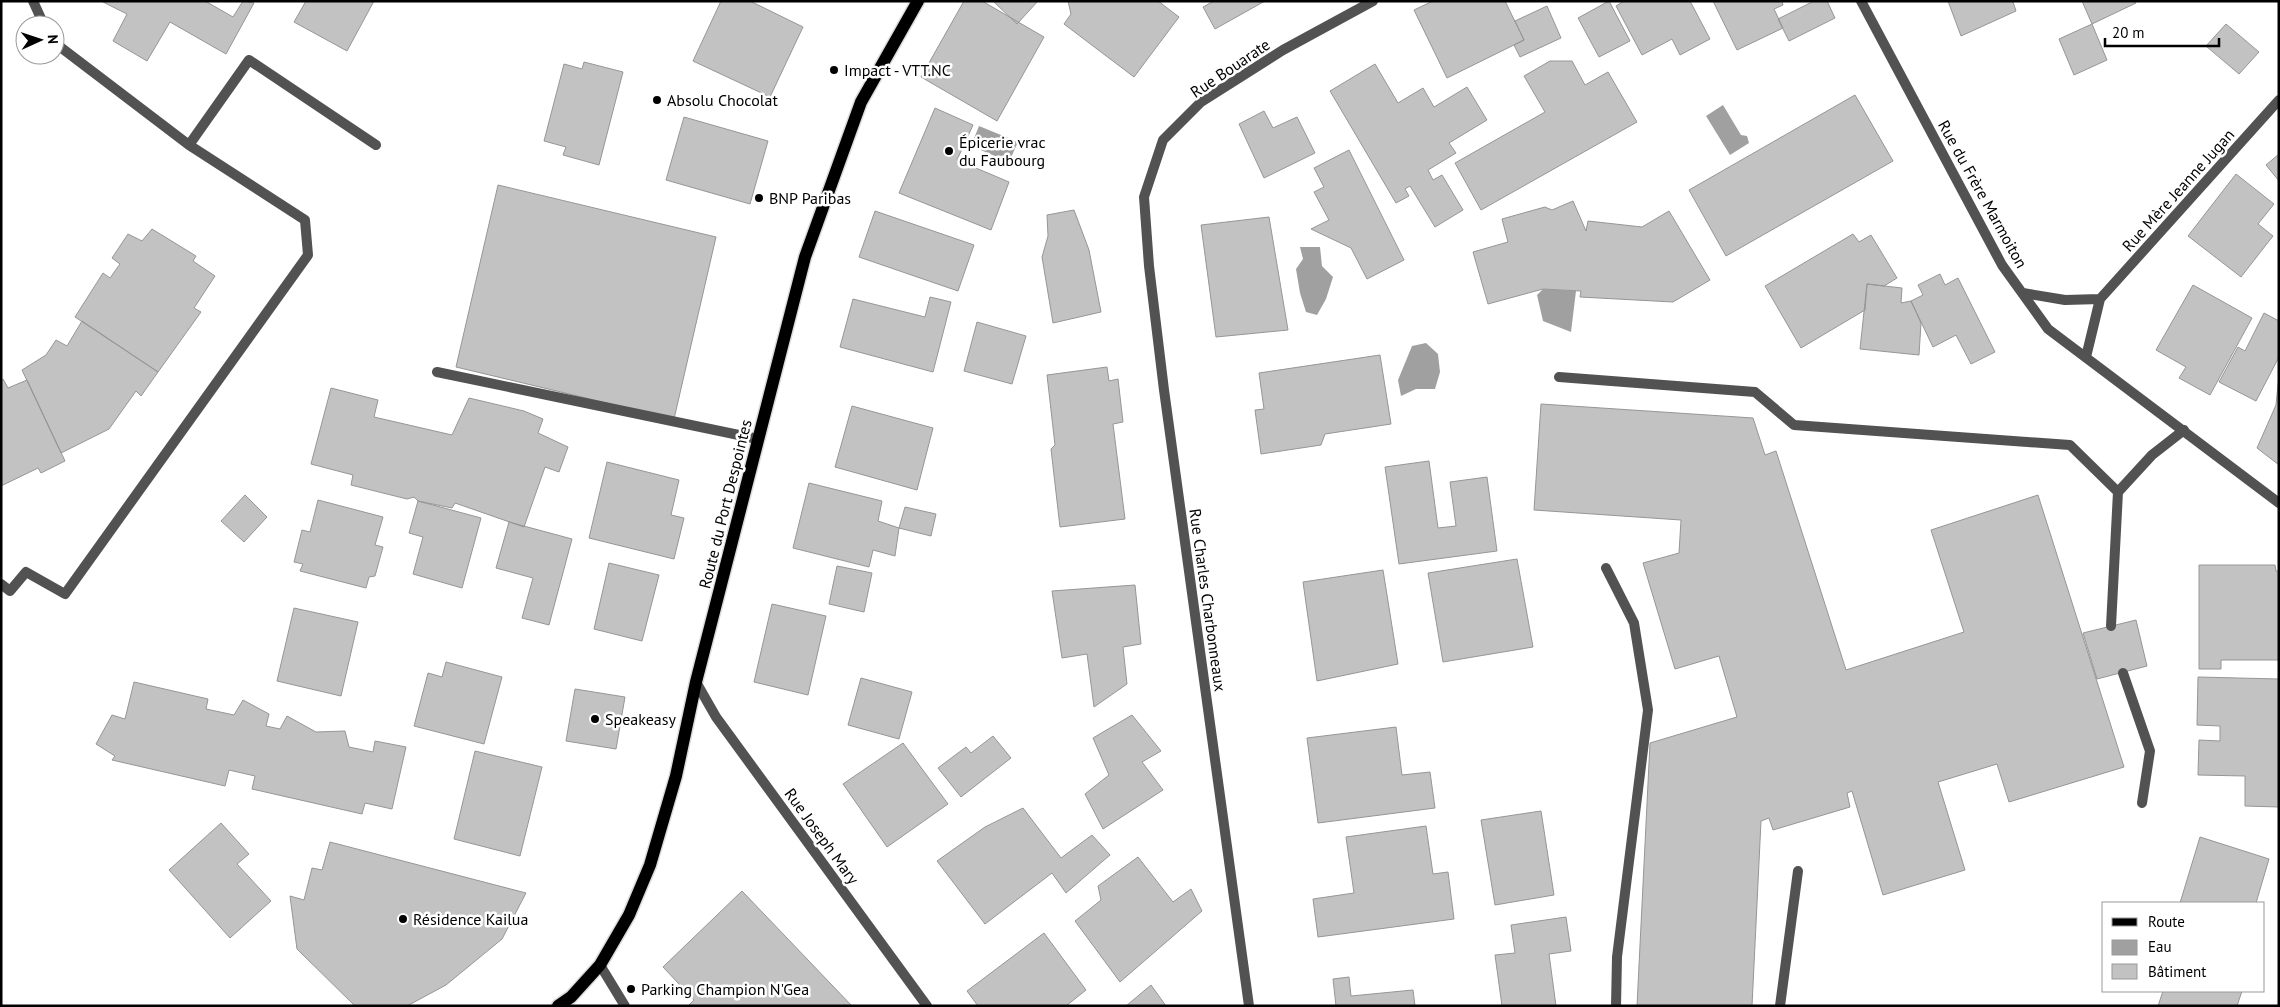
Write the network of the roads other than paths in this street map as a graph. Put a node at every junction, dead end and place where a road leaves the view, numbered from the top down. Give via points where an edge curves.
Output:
1 (33, 1) edge
2 (918, 1) edge
3 (1373, 1) edge
4 (1861, 1) edge
5 (39, 15) edge
6 (65, 51) edge
7 (2279, 100) edge
8 (190, 145) junction
9 (376, 145) dead end
10 (1144, 197) joint
11 (2023, 293) junction
12 (2100, 299) junction
13 (2086, 357) junction
14 (437, 372) dead end
15 (1559, 378) dead end
16 (2184, 430) junction
17 (758, 439) junction
18 (2118, 492) junction
19 (2279, 503) edge
20 (1606, 568) dead end
21 (1, 584) edge
22 (2111, 626) dead end
23 (2123, 673) dead end
24 (696, 682) junction
25 (2142, 803) dead end
26 (1798, 871) dead end
27 (600, 965) junction
28 (558, 1006) edge
29 (625, 1006) edge
30 (927, 1006) edge
31 (1249, 1006) edge
32 (1616, 1006) edge
33 (1780, 1006) edge

1 - 5 street
2 - 17 main road, Route du Port Despointes via 861,102 805,257
3 - 10 street, Rue Bouarate via 1283,50 1201,102 1163,140
4 - 11 street, Rue du Frère Marmoiton via 2002,265
6 - 8 street
7 - 12 street, Rue Mère Jeanne Jugan
8 - 9 street via 249,60
8 - 21 street via 305,220 308,255 65,594 26,572 10,591
10 - 31 street, Rue Charles Charbonneaux via 1148,266
11 - 12 street via 2065,300
11 - 13 street, Rue du Frère Marmoiton via 2048,329
12 - 13 street, Rue Mère Jeanne Jugan
13 - 16 street, Rue du Frère Marmoiton
14 - 17 street
15 - 18 street via 1755,392 1794,425 2070,445
16 - 18 street via 2152,455
16 - 19 street, Rue du Frère Marmoiton
17 - 24 main road, Route du Port Despointes
18 - 22 street
20 - 32 street via 1634,623 1648,710 1617,957
23 - 25 street via 2150,751
24 - 27 main road, Route du Port Despointes via 676,776 650,865 629,916
24 - 30 street, Rue Joseph Mary via 716,717
26 - 33 street
27 - 28 main road, Route du Port Despointes via 571,998
27 - 29 street

